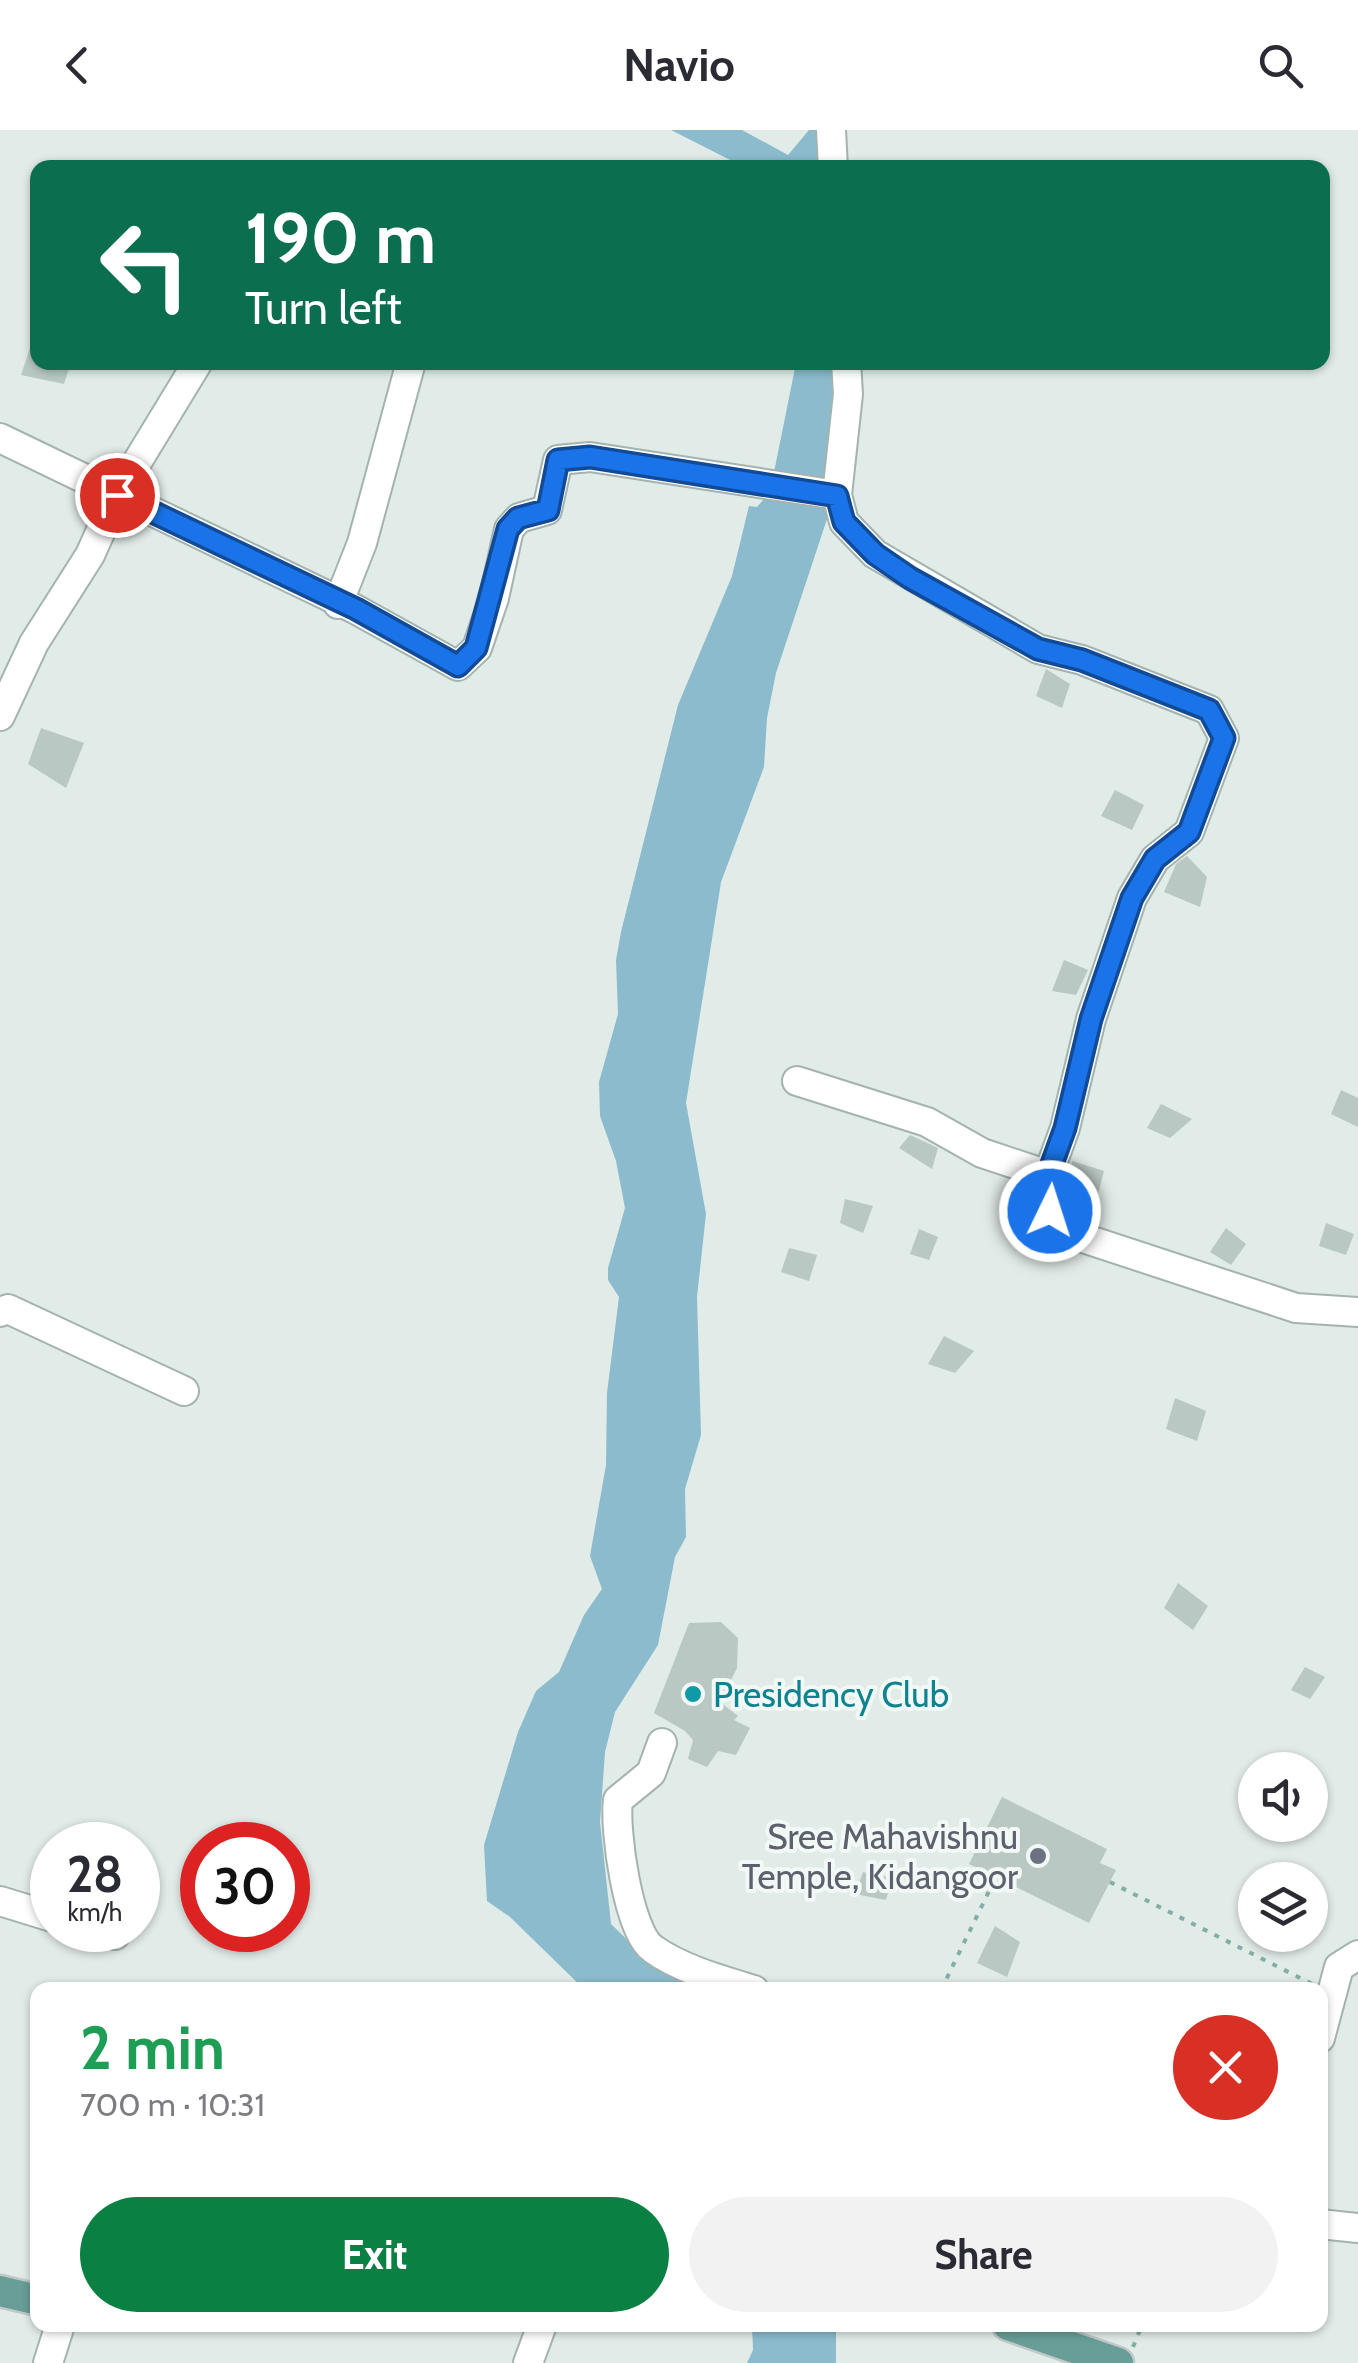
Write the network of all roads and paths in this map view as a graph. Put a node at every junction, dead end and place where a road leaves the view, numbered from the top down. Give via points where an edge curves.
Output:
1 (831, 130) edge
2 (833, 160) edge
3 (193, 370) edge
4 (409, 370) edge
5 (846, 370) edge
6 (0, 438) edge
7 (117, 495) junction
8 (837, 496) junction
9 (338, 604) junction
10 (0, 716) edge
11 (797, 1081) dead end
12 (1048, 1175) junction
13 (0, 1312) edge
14 (1358, 1312) edge
15 (184, 1391) dead end
16 (662, 1743) dead end
17 (996, 1877) dead end
18 (1110, 1882) dead end
19 (0, 1902) edge
20 (30, 1911) edge
21 (1358, 1955) edge
22 (734, 1982) edge
23 (945, 1982) edge
24 (1308, 1982) edge
25 (1328, 1992) edge
26 (1332, 1994) junction
27 (1328, 2009) edge
28 (1328, 2225) edge
29 (1358, 2228) edge
30 (0, 2291) edge
31 (30, 2298) edge
32 (58, 2332) edge
33 (539, 2332) edge
34 (1028, 2332) edge
35 (48, 2363) edge
36 (528, 2363) edge
37 (1118, 2363) edge

1 - 2 street
3 - 7 street
4 - 9 street via 362,544
5 - 8 street
6 - 7 street
7 - 9 street
7 - 10 street
8 - 9 street via 590,457 558,460 548,510 518,518 508,529 476,648 458,666
8 - 12 street via 844,522 910,578 1038,649 1209,710 1224,738 1189,832 1155,859 1132,898
11 - 12 street via 927,1122 982,1153
12 - 14 street via 1054,1219 1077,1236 1296,1308
13 - 15 street via 8,1309
16 - 22 street via 651,1773 618,1800 637,1924 652,1949
17 - 23 path
18 - 24 path
19 - 20 street
21 - 26 street via 1339,1966
25 - 26 path
26 - 27 street
28 - 29 street
30 - 31 main road
32 - 35 street
33 - 36 street
34 - 37 main road

